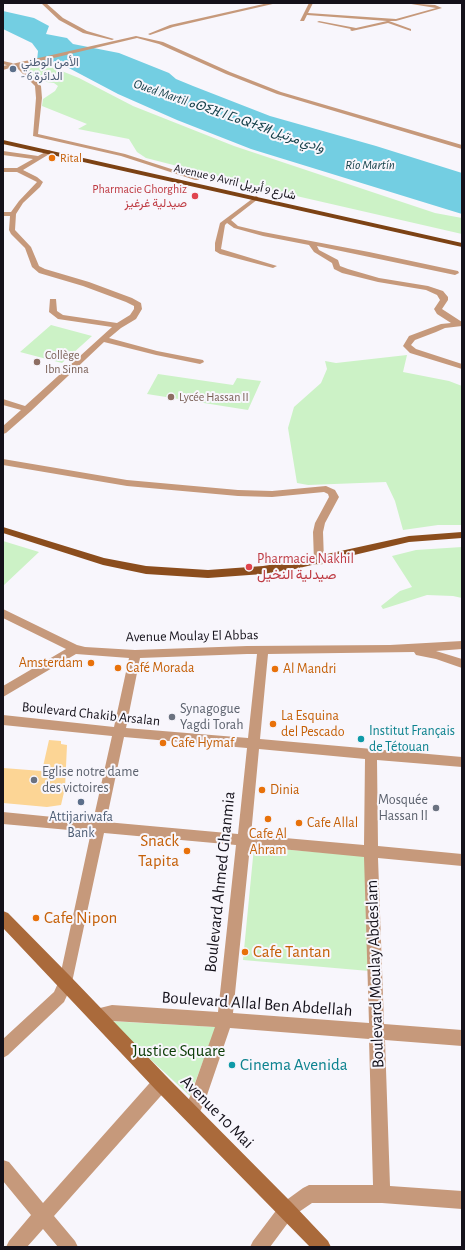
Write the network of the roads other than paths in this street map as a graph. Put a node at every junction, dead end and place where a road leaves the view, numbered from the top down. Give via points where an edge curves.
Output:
1 (43, 3) edge
2 (275, 3) edge
3 (311, 3) edge
4 (407, 3) edge
5 (306, 14) junction
6 (359, 18) junction
7 (396, 20) junction
8 (388, 22) junction
9 (354, 29) junction
10 (409, 30) dead end
11 (148, 32) junction
12 (137, 37) junction
13 (108, 41) junction
14 (161, 43) junction
15 (3, 62) edge
16 (12, 65) junction
17 (3, 67) edge
18 (3, 136) edge
19 (3, 142) edge
20 (462, 147) edge
21 (49, 152) junction
22 (3, 153) edge
23 (38, 158) junction
24 (3, 170) edge
25 (18, 170) junction
26 (196, 179) junction
27 (256, 198) junction
28 (3, 214) edge
29 (13, 215) junction
30 (227, 220) junction
31 (4, 224) dead end
32 (410, 226) dead end
33 (312, 244) junction
34 (462, 245) edge
35 (273, 266) dead end
36 (455, 273) dead end
37 (53, 301) dead end
38 (460, 324) edge
39 (118, 326) junction
40 (103, 339) junction
41 (200, 362) dead end
42 (462, 368) edge
43 (3, 402) edge
44 (28, 409) junction
45 (3, 430) edge
46 (3, 462) edge
47 (3, 530) edge
48 (462, 535) edge
49 (319, 560) junction
50 (3, 613) edge
51 (462, 645) edge
52 (390, 648) junction
53 (75, 649) junction
54 (263, 650) junction
55 (135, 654) junction
56 (462, 664) edge
57 (3, 692) edge
58 (3, 720) edge
59 (119, 732) junction
60 (254, 744) junction
61 (371, 754) junction
62 (462, 762) edge
63 (3, 818) edge
64 (99, 826) junction
65 (244, 840) junction
66 (371, 852) junction
67 (462, 860) edge
68 (3, 918) edge
69 (66, 982) junction
70 (96, 1015) junction
71 (225, 1020) junction
72 (376, 1032) junction
73 (462, 1038) edge
74 (3, 1050) edge
75 (161, 1083) junction
76 (191, 1112) junction
77 (3, 1168) edge
78 (382, 1194) junction
79 (462, 1200) edge
80 (287, 1210) junction
81 (42, 1216) junction
82 (15, 1247) edge
83 (69, 1247) edge
84 (259, 1247) edge
85 (322, 1247) edge

1 - 13 street via 61,19
2 - 11 street
3 - 5 street
4 - 7 street via 440,7 437,10
5 - 6 street
5 - 9 street via 302,21
6 - 7 street
6 - 9 street
7 - 8 street
8 - 9 street
8 - 10 street
11 - 12 street
11 - 14 street
12 - 13 street
12 - 13 street via 129,36 128,33
12 - 14 street
13 - 16 street
14 - 20 street via 219,70 279,93
15 - 16 street
16 - 17 street
16 - 26 street via 18,67 38,86 35,135 123,155
18 - 26 highway, Avenue 9 Avril شارع 9 أبريل
19 - 21 highway, Avenue 9 Avril شارع 9 أبريل
21 - 23 street
21 - 27 highway, Avenue 9 Avril شارع 9 أبريل
22 - 23 street
23 - 25 street
24 - 25 street
25 - 29 street via 40,182 21,202
26 - 32 highway, Avenue 9 Avril شارع 9 أبريل
27 - 30 street
27 - 34 highway, Avenue 9 Avril شارع 9 أبريل
28 - 29 street
29 - 31 street
29 - 39 street via 12,230 28,247 36,267 138,305 137,313
30 - 33 street via 236,227 246,230
30 - 35 street via 222,224 217,250
33 - 36 street
33 - 38 street via 316,251 345,271 378,280 428,288 440,293 444,300 438,309
37 - 39 street via 53,312 61,317
38 - 42 street via 412,338 407,346 413,351
39 - 40 street
40 - 41 street
40 - 44 street
43 - 44 street
44 - 45 street
46 - 49 street via 126,482 238,493 326,489 332,492 334,497 320,523
47 - 49 main road via 103,561 146,570 208,574 263,570
48 - 49 main road via 409,539
50 - 53 street, Avenue Moulay El Abbas
51 - 52 street
52 - 54 street, Avenue Moulay El Abbas
52 - 56 street via 437,655
53 - 55 street, Avenue Moulay El Abbas
53 - 57 street
54 - 55 street, Avenue Moulay El Abbas
54 - 60 street, Boulevard Ahmed Ghanmia
55 - 59 street
58 - 59 street, Boulevard Chakib Arsalan
59 - 60 street, Boulevard Chakib Arsalan
59 - 64 street
60 - 61 street, Boulevard Chakib Arsalan
60 - 65 street, Boulevard Ahmed Ghanmia
61 - 62 street, Boulevard Chakib Arsalan
61 - 66 street, Boulevard Moulay Abdeslam
63 - 64 street
64 - 65 street
64 - 69 street
65 - 66 street
65 - 71 street, Boulevard Ahmed Ghanmia
66 - 67 street
66 - 72 street, Boulevard Moulay Abdeslam
68 - 69 main road, Avenue 10 Mai
69 - 70 main road, Avenue 10 Mai
69 - 74 street via 59,997
70 - 71 street, Boulevard Allal Ben Abdellah via 112,1013
70 - 75 main road, Avenue 10 Mai
71 - 72 street, Boulevard Allal Ben Abdellah
71 - 76 street, Boulevard Ahmed Ghanmia
72 - 73 street, Boulevard Allal Ben Abdellah
72 - 78 street, Boulevard Moulay Abdeslam
75 - 76 main road, Avenue 10 Mai
75 - 81 street
76 - 80 main road, Avenue 10 Mai
77 - 81 street
78 - 79 street
78 - 80 street via 309,1194
80 - 84 street
80 - 85 main road, Avenue 10 Mai
81 - 82 street
81 - 83 street

